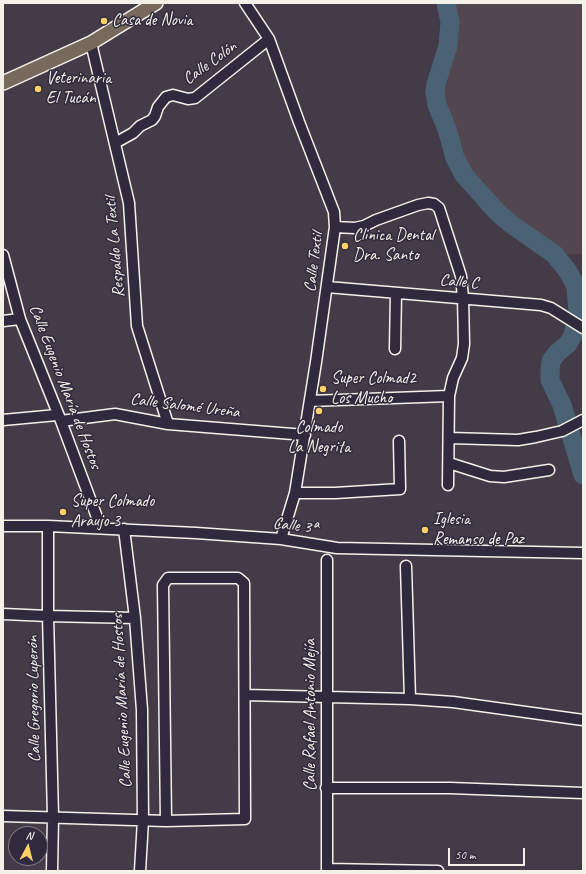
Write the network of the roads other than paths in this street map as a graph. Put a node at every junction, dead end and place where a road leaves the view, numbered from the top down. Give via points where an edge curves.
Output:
1 (156, 3) edge
2 (246, 3) edge
3 (269, 39) junction
4 (91, 43) junction
5 (21, 76) junction
6 (3, 78) edge
7 (3, 83) edge
8 (115, 143) junction
9 (335, 227) junction
10 (3, 255) edge
11 (327, 287) junction
12 (396, 293) junction
13 (463, 298) junction
14 (20, 319) junction
15 (3, 321) edge
16 (583, 328) edge
17 (395, 349) dead end
18 (449, 396) junction
19 (310, 401) junction
20 (59, 418) junction
21 (3, 420) edge
22 (579, 423) edge
23 (168, 424) junction
24 (305, 435) junction
25 (450, 438) junction
26 (400, 441) dead end
27 (449, 464) junction
28 (549, 470) dead end
29 (448, 485) dead end
30 (295, 492) junction
31 (3, 526) edge
32 (48, 526) junction
33 (101, 528) junction
34 (124, 529) junction
35 (281, 539) junction
36 (583, 553) edge
37 (327, 560) dead end
38 (406, 566) dead end
39 (3, 614) edge
40 (48, 616) junction
41 (135, 618) junction
42 (244, 695) junction
43 (328, 698) junction
44 (410, 699) junction
45 (583, 720) edge
46 (326, 788) junction
47 (583, 793) edge
48 (3, 816) edge
49 (52, 817) junction
50 (143, 820) junction
51 (166, 821) junction
52 (327, 870) edge
53 (52, 871) edge
54 (140, 871) edge
55 (438, 871) edge

1 - 4 main road
2 - 3 street, Calle Textil
3 - 8 street, Calle Colón via 195,98 173,95 166,97 152,120
3 - 9 street, Calle Textil via 334,212
4 - 5 main road
4 - 8 street, Respaldo La Textil
5 - 6 street
5 - 7 main road
8 - 23 street, Respaldo La Textil via 129,203 137,326
9 - 11 street, Calle Textil
9 - 13 street via 364,226 418,205 434,204 439,208 461,276
10 - 14 street, Calle Eugenio María de Hostos
11 - 12 street, Calle C
11 - 19 street, Calle Textil
12 - 13 street, Calle C
12 - 17 street
13 - 16 street, Calle C via 540,305 551,308
13 - 18 street via 462,358 453,378
14 - 15 street
14 - 20 street, Calle Eugenio María de Hostos
18 - 19 street
18 - 25 street
19 - 24 street, Calle Textil
20 - 21 street, Calle Salomé Ureña
20 - 23 street, Calle Salomé Ureña via 115,414
20 - 33 street, Calle Eugenio María de Hostos
22 - 25 street via 536,438
23 - 24 street, Calle Salomé Ureña
24 - 30 street, Calle Textil
25 - 27 street
26 - 30 street via 400,489 335,493
27 - 28 street via 490,476 504,477
27 - 29 street
30 - 35 street, Calle Textil
31 - 32 street, Calle 3ª
32 - 33 street, Calle 3ª
32 - 40 street, Calle Gregorio Luperón
33 - 34 street, Calle 3ª
34 - 35 street, Calle 3ª
34 - 41 street, Calle Eugenio María de Hostos
35 - 36 street, Calle 3ª via 338,548
37 - 43 street, Calle Rafael Antonio Mejía
38 - 44 street
39 - 40 street
40 - 41 street
40 - 49 street, Calle Gregorio Luperón
41 - 50 street, Calle Eugenio María de Hostos via 142,710
42 - 43 street
42 - 51 street via 245,819
42 - 51 street via 244,583 238,578 168,578 163,585
43 - 44 street
43 - 46 street, Calle Rafael Antonio Mejía
44 - 45 street via 453,702
46 - 47 street via 450,788
46 - 52 street, Calle Rafael Antonio Mejía
48 - 49 street
49 - 50 street
49 - 53 street, Calle Gregorio Luperón
50 - 51 street
50 - 54 street, Calle Eugenio María de Hostos
52 - 55 street

